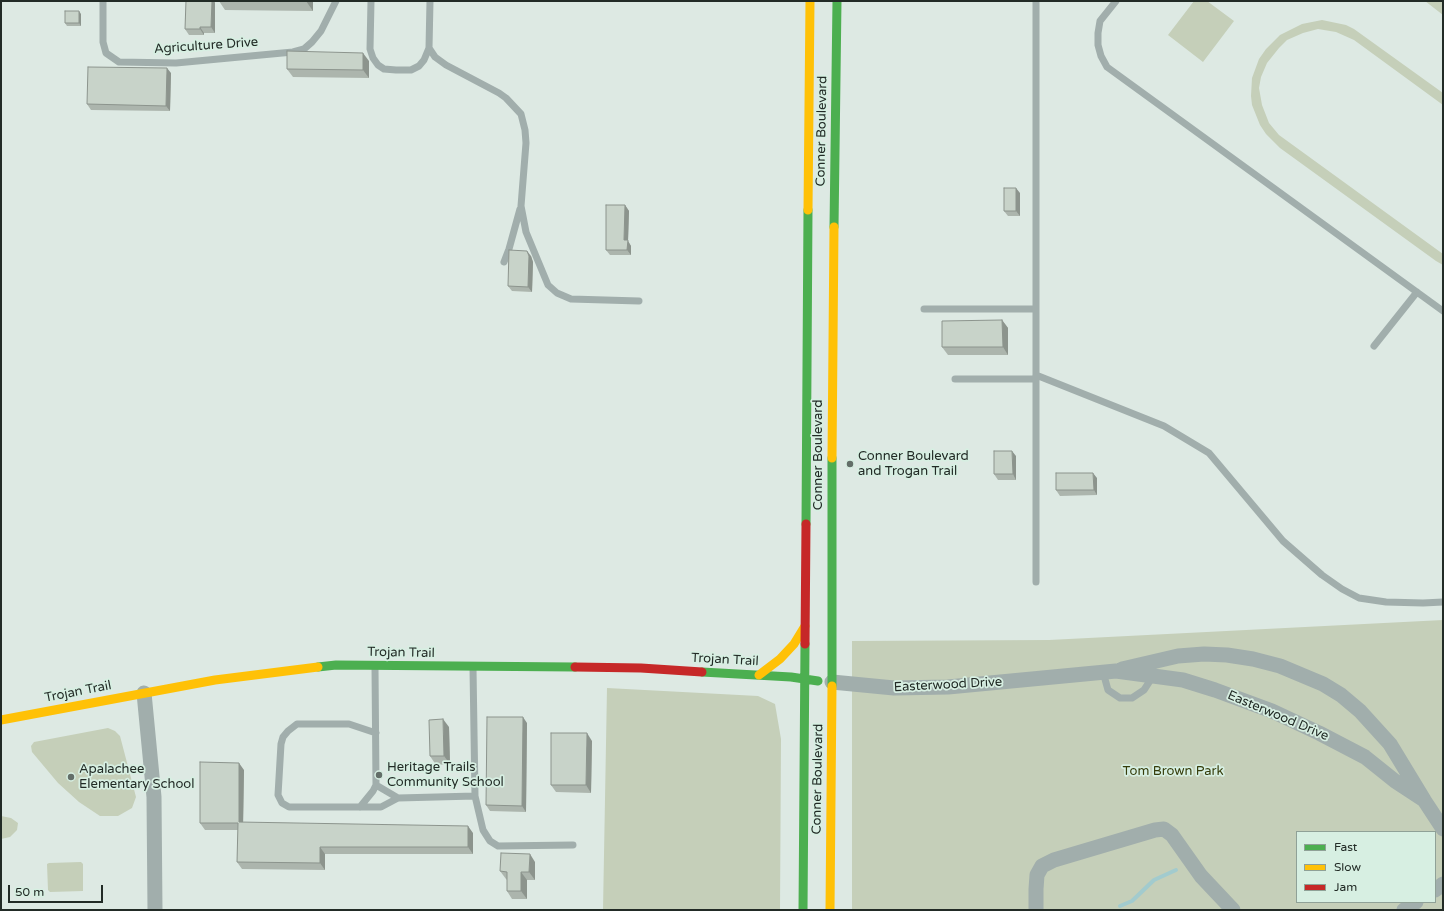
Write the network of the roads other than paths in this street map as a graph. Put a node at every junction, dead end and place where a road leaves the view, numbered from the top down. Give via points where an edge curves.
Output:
1 (103, 1) edge
2 (336, 1) edge
3 (370, 1) edge
4 (430, 1) edge
5 (810, 1) edge
6 (837, 1) edge
7 (1036, 1) edge
8 (1116, 1) edge
9 (429, 48) junction
10 (521, 206) junction
11 (504, 262) dead end
12 (1417, 292) junction
13 (639, 302) dead end
14 (924, 309) dead end
15 (1036, 309) junction
16 (1443, 311) edge
17 (1374, 346) dead end
18 (1036, 377) junction
19 (955, 379) dead end
20 (1036, 582) dead end
21 (1443, 602) edge
22 (806, 626) junction
23 (376, 665) junction
24 (472, 666) junction
25 (1112, 671) junction
26 (759, 675) junction
27 (1153, 676) junction
28 (805, 679) junction
29 (832, 682) junction
30 (144, 693) junction
31 (1, 720) edge
32 (376, 733) junction
33 (376, 785) junction
34 (475, 796) junction
35 (398, 798) junction
36 (1424, 800) junction
37 (360, 807) junction
38 (1443, 829) edge
39 (573, 845) dead end
40 (1414, 903) edge
41 (156, 910) edge
42 (803, 910) edge
43 (830, 910) edge
44 (1036, 910) edge
45 (1233, 910) edge
46 (1404, 910) edge

1 - 2 lane, Agriculture Drive via 103,42 106,53 119,62 176,63 304,49 320,31
3 - 9 lane via 370,49 372,58 378,65 384,69 411,70 424,60
4 - 9 lane
5 - 22 main road, Conner Boulevard
6 - 29 main road, Conner Boulevard via 832,389
7 - 15 lane
8 - 12 lane via 1100,21 1098,33 1098,46 1107,67
9 - 10 lane via 435,57 446,65 499,93 521,114 526,142
10 - 11 lane
10 - 13 lane via 526,232 548,285 571,299
12 - 16 lane
12 - 17 lane
14 - 15 lane
15 - 18 lane
18 - 19 lane
18 - 20 lane
18 - 21 lane via 1164,426 1209,452 1283,541 1342,589 1359,598 1386,602
22 - 26 main road via 780,659
22 - 28 main road, Conner Boulevard
23 - 24 main road, Trojan Trail
23 - 30 main road, Trojan Trail via 336,665 215,680
23 - 32 lane
24 - 26 main road, Trojan Trail via 641,668
24 - 34 lane
25 - 27 street, Easterwood Drive
25 - 27 lane via 1108,690 1120,698 1132,698 1144,690
25 - 29 street, Easterwood Drive via 948,687 894,688
25 - 36 street, Easterwood Drive via 1178,656 1204,654 1253,659 1280,666 1323,684 1360,710 1390,744
26 - 28 main road, Trojan Trail
27 - 36 street, Easterwood Drive via 1183,680 1272,711 1364,757
28 - 29 main road, Easterwood Drive
28 - 42 main road, Conner Boulevard
29 - 43 main road, Conner Boulevard
30 - 31 main road, Trojan Trail
30 - 41 street via 154,797
32 - 33 lane
32 - 37 lane via 349,724 297,724 283,737 281,744 278,795 282,803 289,807
33 - 35 lane
33 - 37 lane
34 - 35 lane
34 - 39 lane via 484,830 490,841 498,846
35 - 37 lane via 381,807
36 - 38 street, Easterwood Drive
40 - 46 street
44 - 45 street via 1037,875 1042,866 1054,860 1155,830 1164,830 1172,835 1201,876

